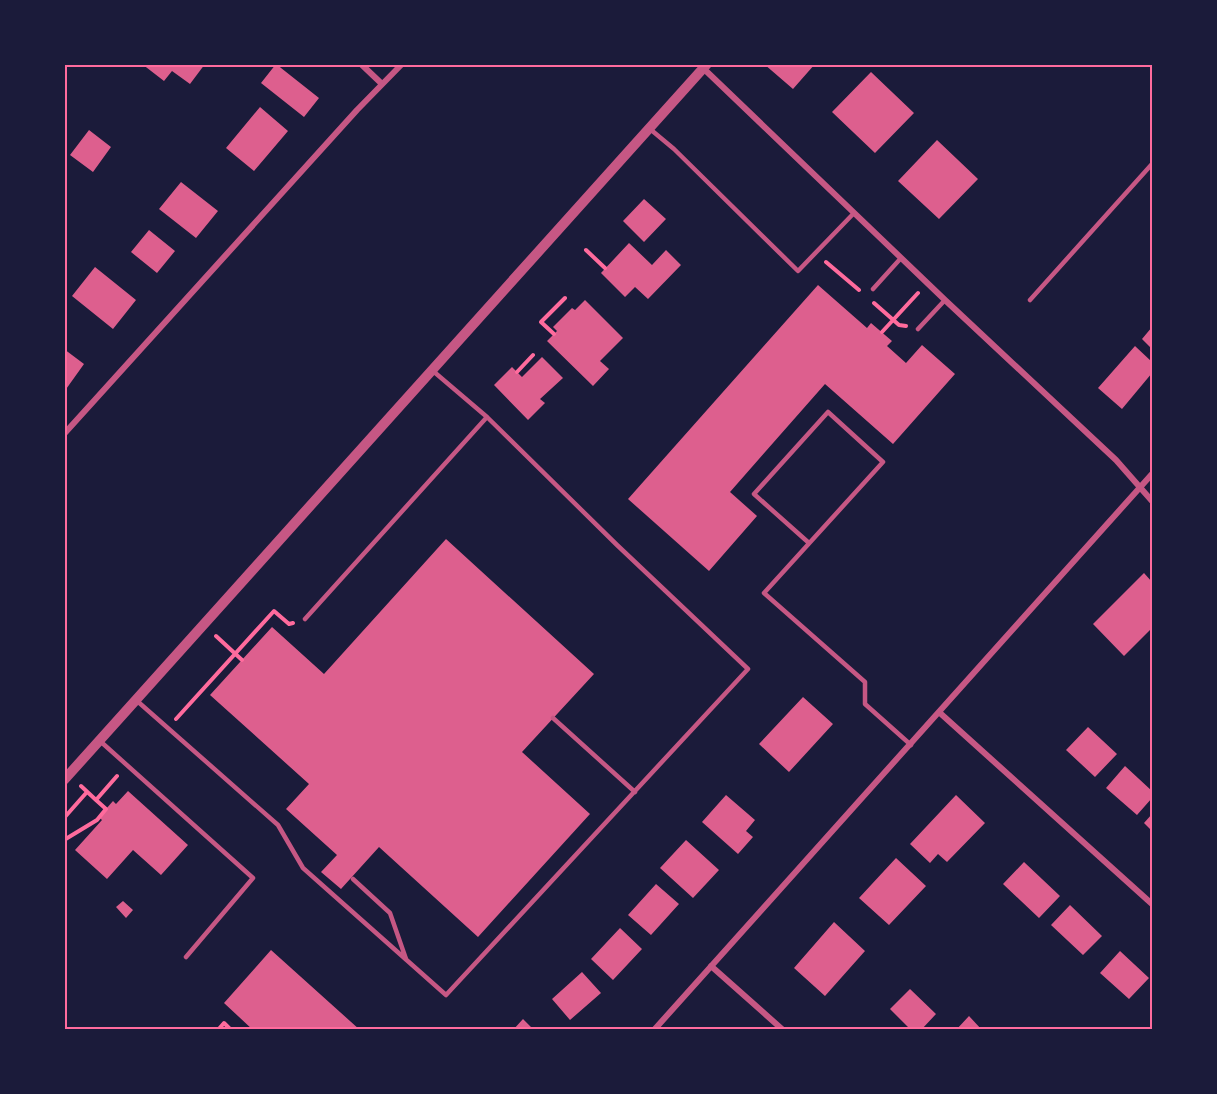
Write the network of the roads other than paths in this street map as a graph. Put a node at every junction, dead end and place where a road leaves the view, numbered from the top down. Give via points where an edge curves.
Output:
1 (361, 64) edge
2 (402, 64) edge
3 (705, 67) edge
4 (382, 84) junction
5 (650, 129) junction
6 (1152, 164) edge
7 (854, 213) junction
8 (901, 258) junction
9 (873, 288) dead end
10 (945, 300) junction
11 (1030, 300) dead end
12 (918, 329) dead end
13 (434, 371) junction
14 (487, 417) junction
15 (64, 434) edge
16 (1152, 474) edge
17 (1141, 487) junction
18 (1152, 501) edge
19 (809, 543) junction
20 (305, 619) dead end
21 (136, 700) junction
22 (940, 713) junction
23 (553, 718) dead end
24 (100, 741) junction
25 (911, 746) junction
26 (64, 780) edge
27 (635, 792) junction
28 (353, 879) dead end
29 (1152, 904) edge
30 (186, 957) dead end
31 (407, 960) junction
32 (711, 966) junction
33 (654, 1029) edge
34 (783, 1029) edge

1 - 4 street
2 - 4 street
3 - 5 street
3 - 7 street
4 - 15 street
5 - 7 lane via 798,271
5 - 13 street
6 - 11 lane
7 - 8 street
8 - 9 lane
8 - 10 street
10 - 12 lane
10 - 17 street
13 - 14 lane
13 - 21 street
14 - 20 lane
14 - 27 lane via 748,669
16 - 17 street
17 - 18 street
17 - 22 street
19 - 19 lane via 883,462 828,412 754,494
19 - 25 lane via 765,593 865,682 865,704
21 - 24 street
21 - 31 lane via 278,825 303,868
22 - 25 street
22 - 29 street
23 - 27 lane
24 - 26 street
24 - 30 lane via 253,878
25 - 32 street
27 - 31 lane via 446,995
28 - 31 lane via 390,913
32 - 33 street
32 - 34 street

